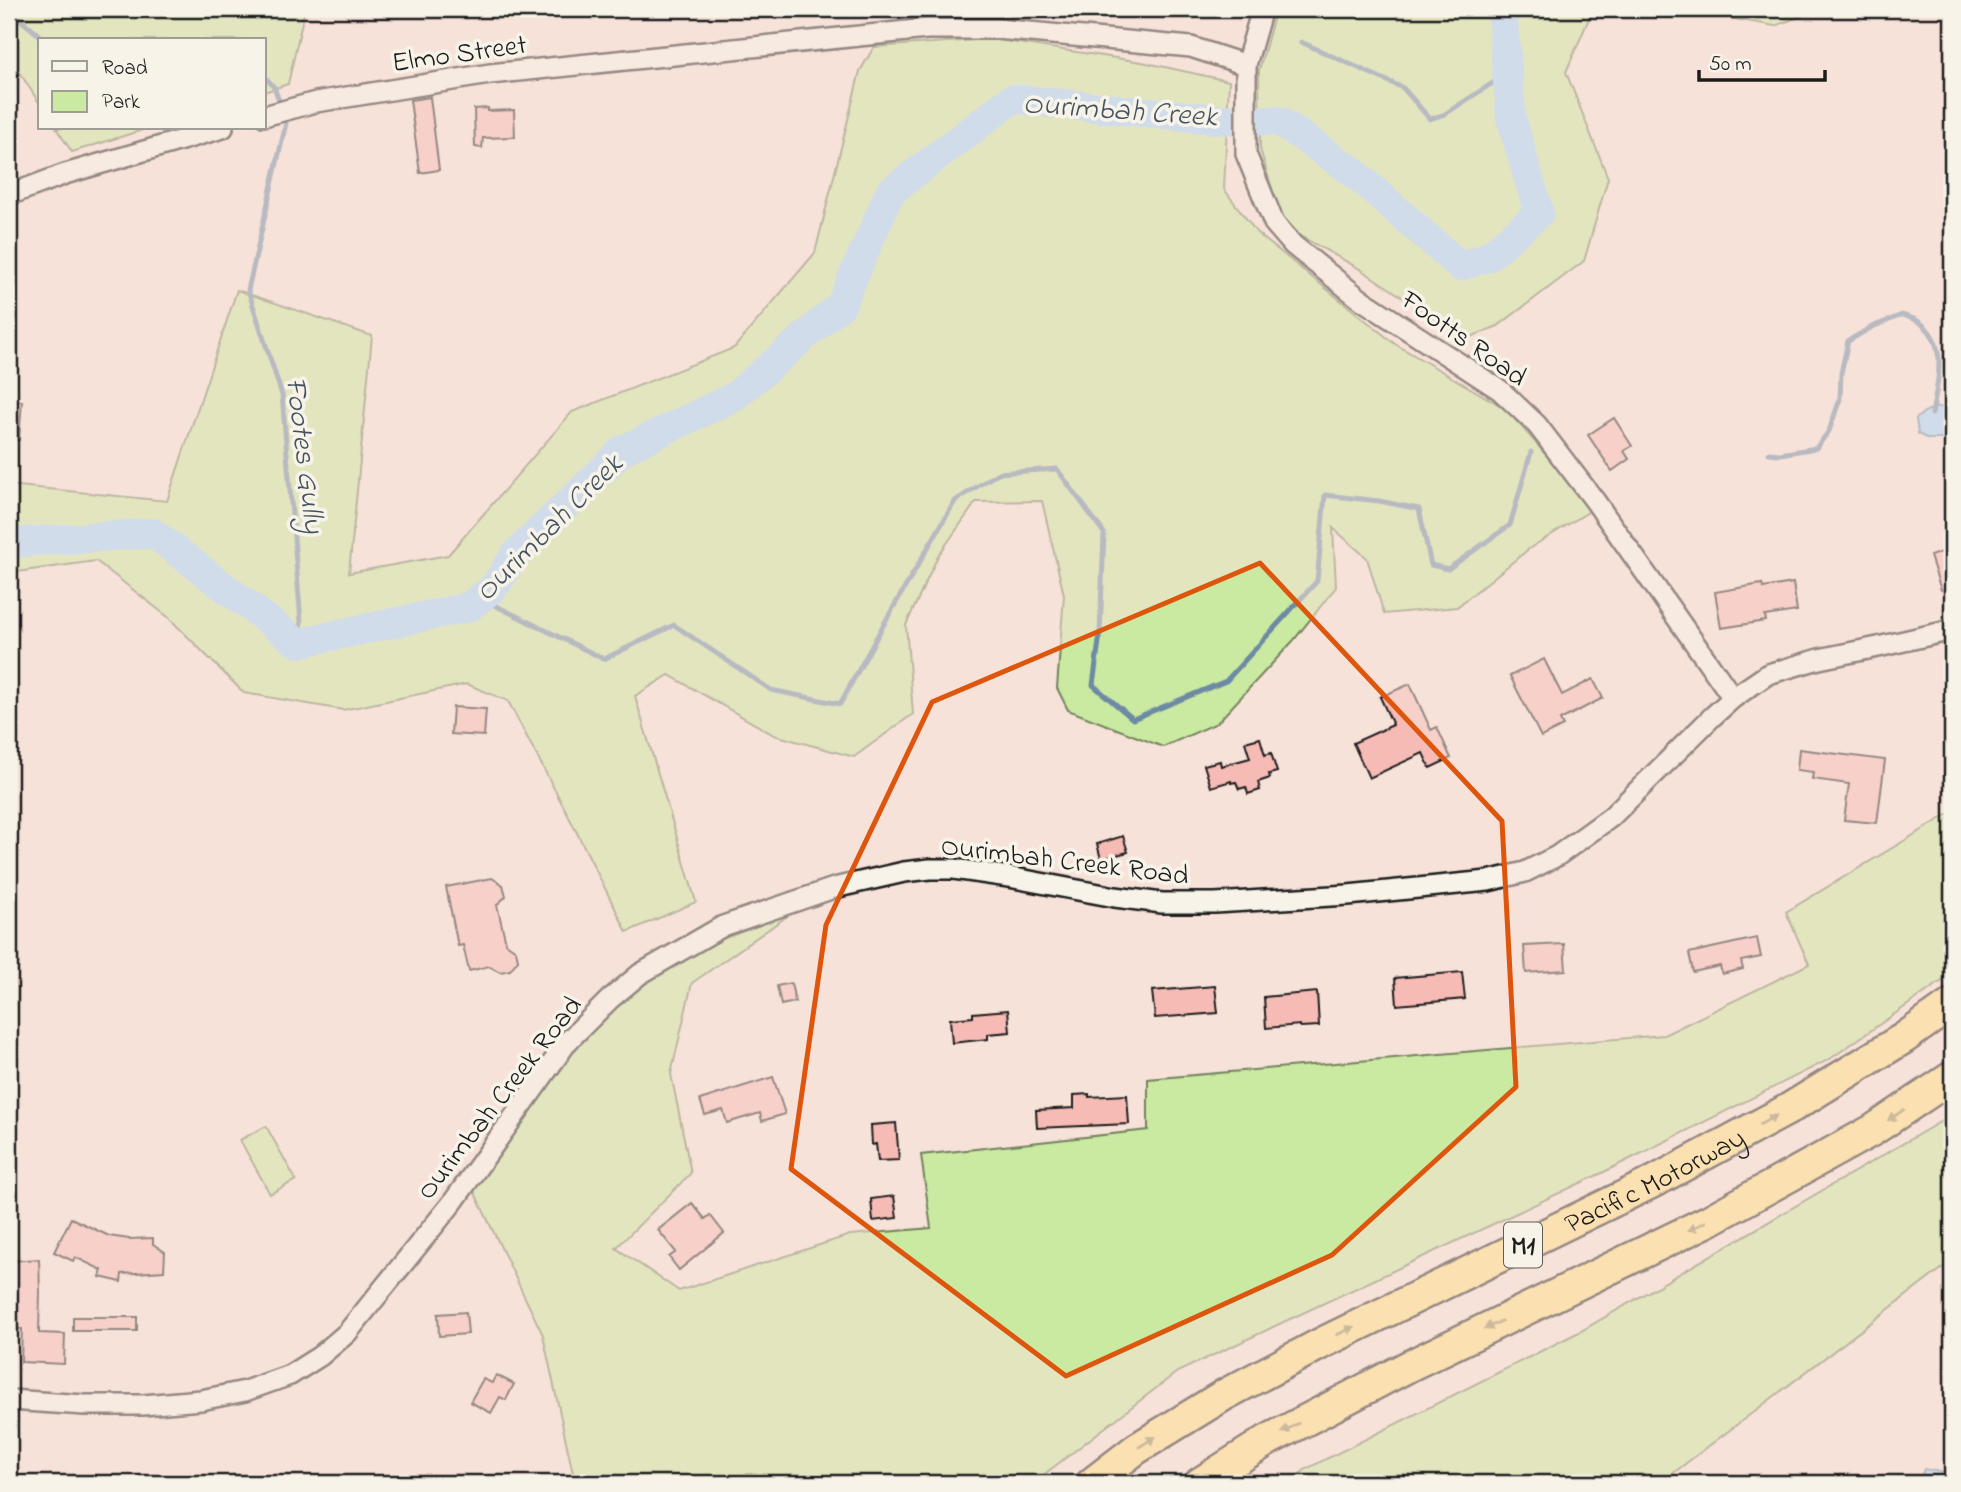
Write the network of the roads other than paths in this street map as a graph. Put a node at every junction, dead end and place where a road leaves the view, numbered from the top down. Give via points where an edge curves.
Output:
1 (1262, 9) edge
2 (1246, 74) junction
3 (266, 115) edge
4 (216, 130) edge
5 (9, 195) edge
6 (1952, 630) edge
7 (1733, 698) junction
8 (1952, 1004) edge
9 (1952, 1077) edge
10 (9, 1400) edge
11 (1092, 1483) edge
12 (1200, 1483) edge

1 - 2 street, Footts Road
2 - 3 street, Elmo Street via 1191,47 997,29 928,29 489,74 316,102
2 - 7 street, Footts Road via 1246,154 1273,223 1359,298 1500,390 1536,425
4 - 5 street
6 - 7 street, Ourimbah Creek Road via 1768,674
7 - 10 street, Ourimbah Creek Road via 1611,817 1558,856 1525,872 1488,881 1348,895 1162,903 1009,877 930,869 834,888 723,926 640,974 568,1041 453,1202 347,1333 320,1356 290,1375 201,1400 85,1405
11 -> 8 highway, Pacific Motorway / M1 via 1136,1449 1224,1395 1667,1175 1787,1110
9 -> 12 highway, M1 via 1873,1130 1708,1221 1411,1365 1268,1440

